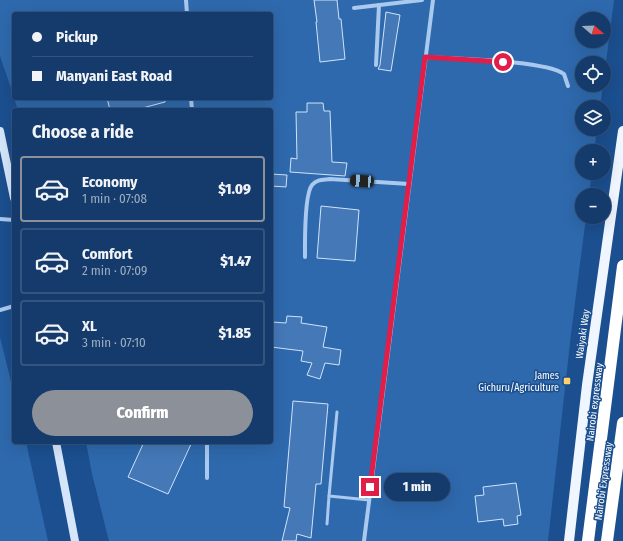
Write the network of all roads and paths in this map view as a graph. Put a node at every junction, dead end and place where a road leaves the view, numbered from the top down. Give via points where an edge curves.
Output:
1 (186, 0) edge
2 (422, 0) edge
3 (433, 0) edge
4 (379, 5) junction
5 (354, 8) dead end
6 (187, 12) edge
7 (425, 57) junction
8 (376, 65) dead end
9 (568, 86) dead end
10 (0, 131) edge
11 (623, 131) edge
12 (409, 184) junction
13 (12, 188) edge
14 (0, 219) edge
15 (12, 220) edge
16 (305, 257) dead end
17 (623, 266) edge
18 (12, 307) edge
19 (0, 310) edge
20 (337, 412) dead end
21 (623, 423) edge
22 (56, 444) edge
23 (207, 444) edge
24 (207, 478) dead end
25 (329, 496) junction
26 (369, 500) junction
27 (327, 524) dead end
28 (75, 541) edge
29 (364, 541) edge
30 (569, 541) edge
31 (588, 541) edge
32 (608, 541) edge

1 - 6 street
2 - 4 street
3 - 7 street
4 - 5 street
4 - 8 street
7 - 9 street via 519,63 551,68 564,74
7 - 12 street
10 - 13 main road
11 - 30 main road, Waiyaki Way via 587,385
12 - 16 street via 318,180 308,196
12 - 26 street
14 - 15 street
17 - 31 highway, Nairobi expressway
18 - 19 street
20 - 25 lane
21 - 32 highway, Nairobi Expressway
22 - 28 main road
23 - 24 street
25 - 26 lane
25 - 27 lane
26 - 29 street

